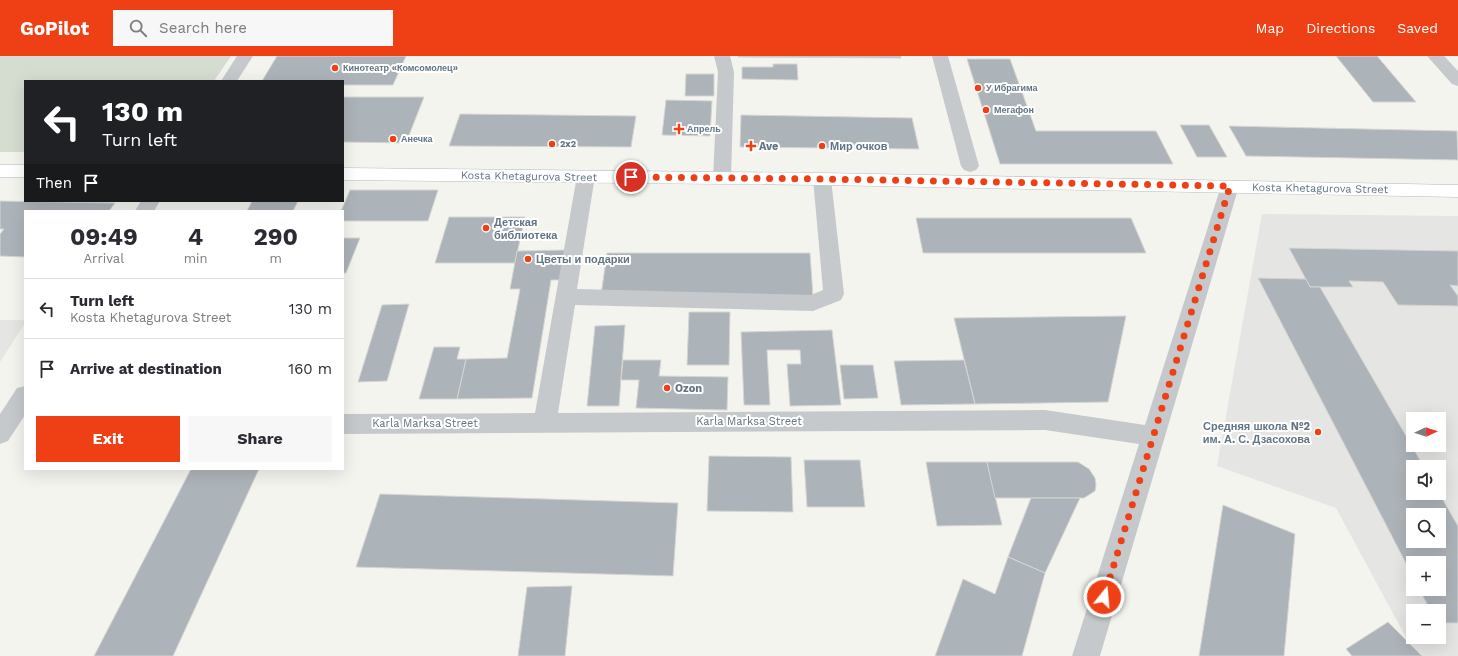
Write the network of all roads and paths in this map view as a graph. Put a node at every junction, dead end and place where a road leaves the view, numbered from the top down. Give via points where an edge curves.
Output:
1 (245, 56) edge
2 (722, 56) edge
3 (940, 56) edge
4 (1435, 56) edge
5 (230, 80) edge
6 (1458, 81) edge
7 (970, 166) dead end
8 (0, 170) edge
9 (24, 171) edge
10 (344, 174) edge
11 (586, 176) junction
12 (722, 178) junction
13 (822, 179) junction
14 (1230, 186) junction
15 (1458, 191) edge
16 (566, 297) junction
17 (24, 397) edge
18 (544, 423) junction
19 (344, 424) edge
20 (0, 434) edge
21 (1154, 436) junction
22 (1086, 656) edge

1 - 5 street
2 - 12 street via 726,72
3 - 7 street
4 - 6 street
8 - 9 main road
10 - 11 main road, Kosta Khetagurova Street
11 - 12 main road, Kosta Khetagurova Street
11 - 16 street
12 - 13 main road, Kosta Khetagurova Street
13 - 14 main road, Kosta Khetagurova Street
13 - 16 street via 834,294 813,303
14 - 15 main road, Kosta Khetagurova Street
14 - 21 street
16 - 18 street
17 - 20 street
18 - 19 street, Karla Marksa Street
18 - 21 street, Karla Marksa Street via 1045,420
21 - 22 street

